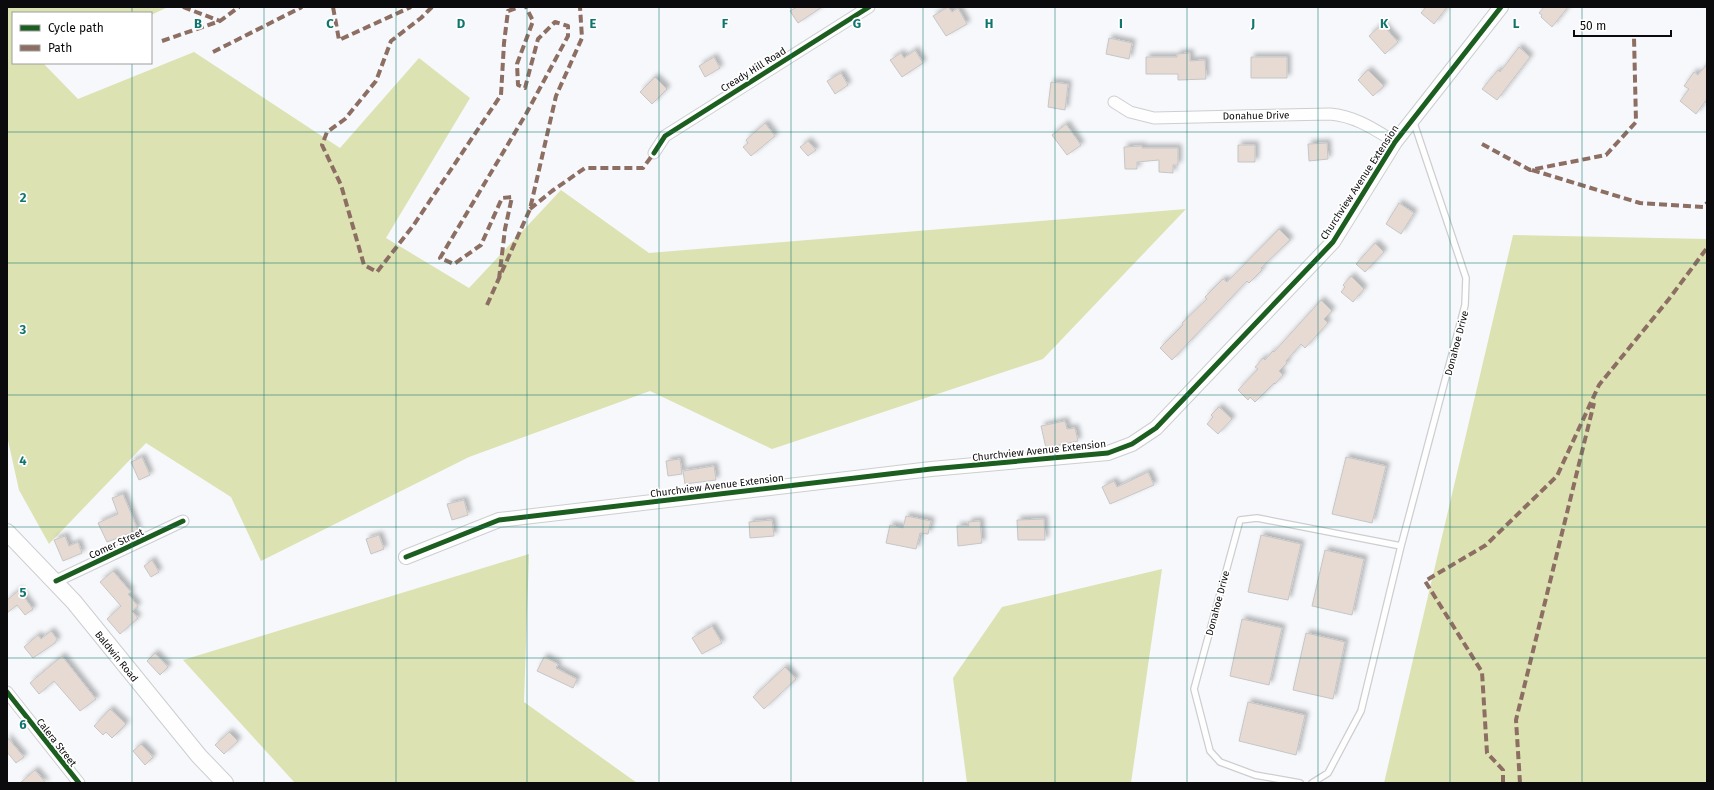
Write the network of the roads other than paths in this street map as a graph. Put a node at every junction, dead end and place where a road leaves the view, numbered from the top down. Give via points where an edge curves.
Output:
1 (869, 7) edge
2 (1501, 7) edge
3 (1114, 102) dead end
4 (1413, 118) junction
5 (1395, 142) junction
6 (654, 153) dead end
7 (184, 521) dead end
8 (7, 532) edge
9 (1401, 546) junction
10 (406, 557) dead end
11 (56, 581) junction
12 (7, 692) edge
13 (79, 783) edge
14 (225, 783) edge
15 (1300, 783) edge
16 (1312, 783) edge

1 - 6 street, Cready Hill Road via 665,136
2 - 4 street, Churchview Avenue Extension
3 - 5 street, Donahue Drive via 1130,112 1154,118 1345,115 1364,122
4 - 5 street, Churchview Avenue Extension
4 - 9 lane, Donahoe Drive via 1466,278 1465,305
5 - 10 street, Churchview Avenue Extension via 1333,242 1156,428 1132,444 1108,453 931,469 499,520
7 - 11 street, Comer Street
8 - 11 main road, Baldwin Road
9 - 15 lane, Donahoe Drive via 1257,518 1240,520 1194,689 1210,751 1220,762 1255,775
9 - 16 lane, Donahoe Drive via 1361,711 1328,773
11 - 14 main road, Baldwin Road via 194,750
12 - 13 street, Calera Street

